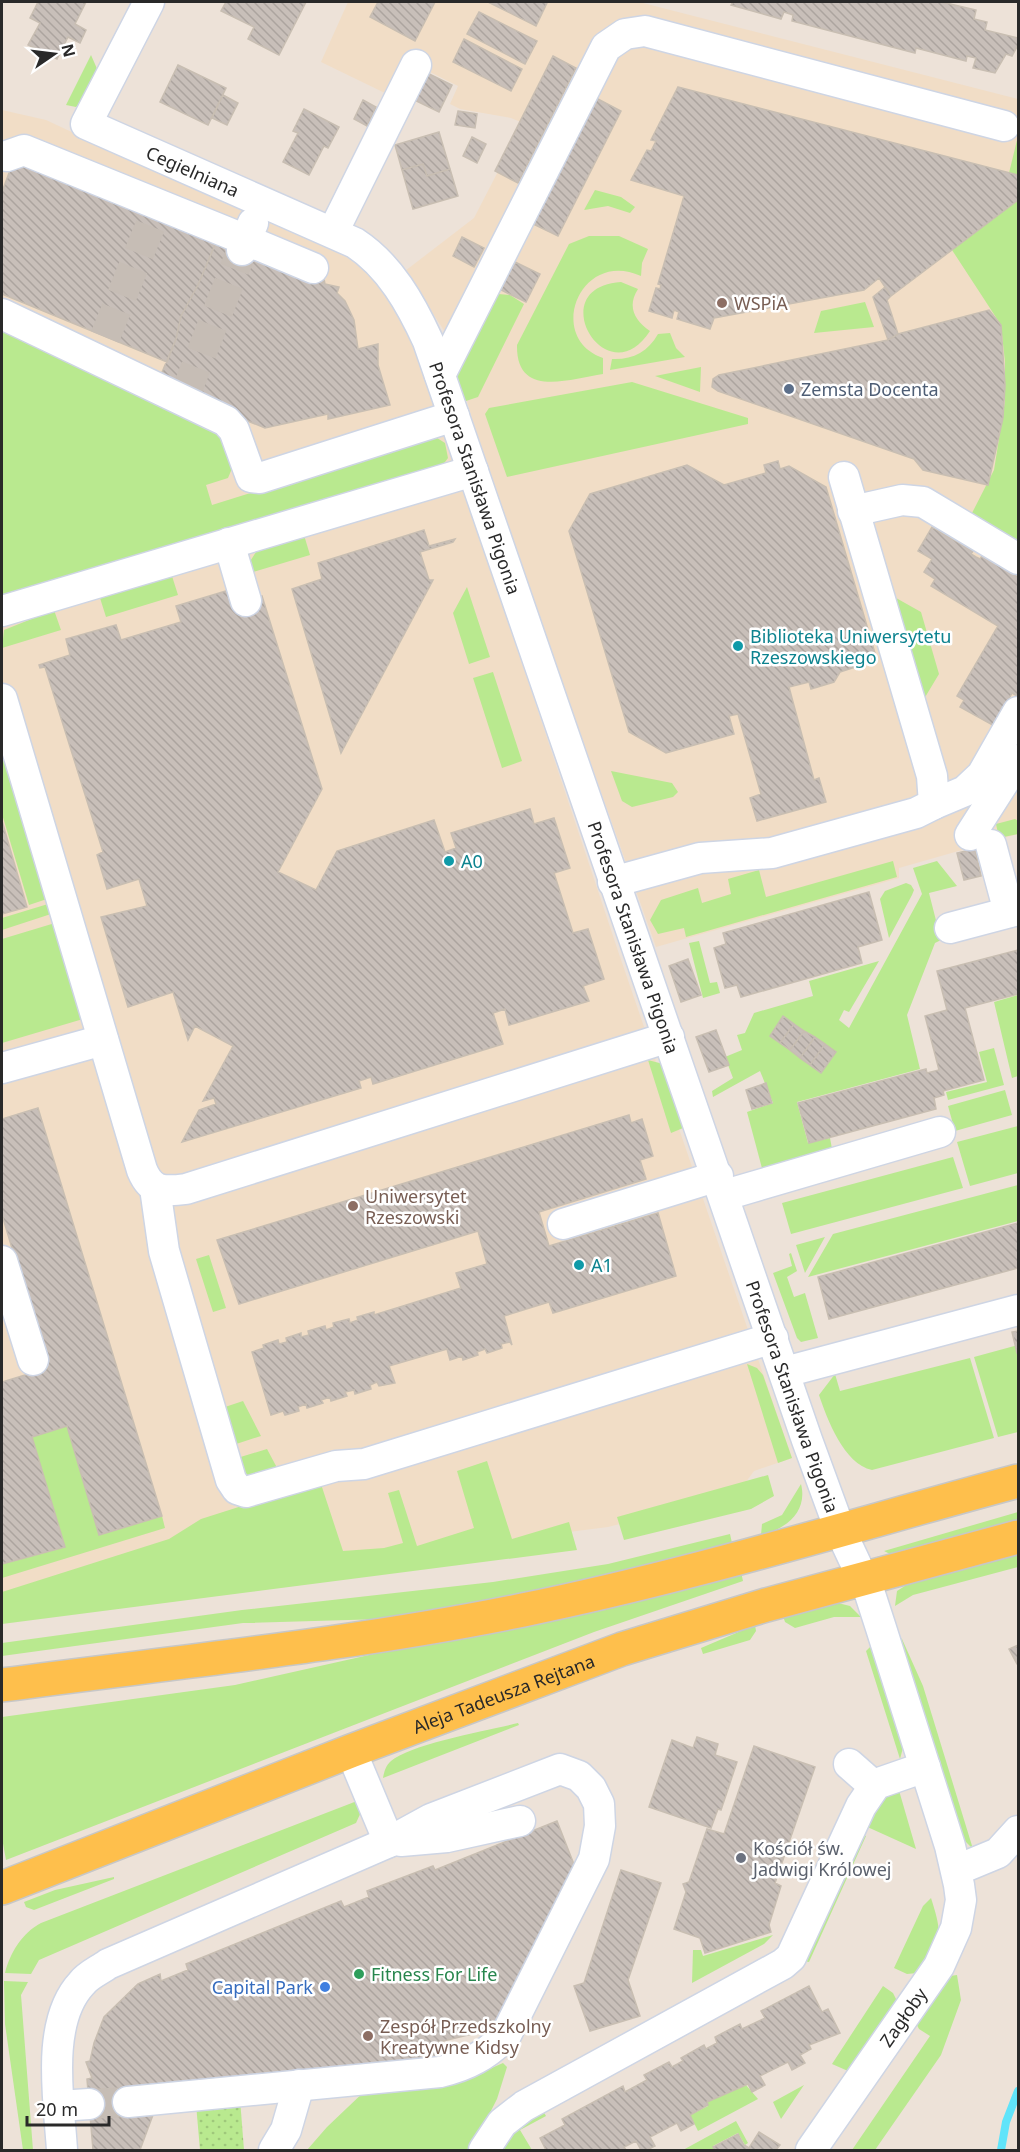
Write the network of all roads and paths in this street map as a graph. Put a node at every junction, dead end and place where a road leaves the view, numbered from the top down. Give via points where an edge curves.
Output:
1 (149, 2) edge
2 (416, 65) dead end
3 (1004, 126) dead end
4 (7, 156) dead end
5 (262, 204) junction
6 (333, 232) junction
7 (244, 245) junction
8 (313, 268) dead end
9 (405, 296) joint
10 (2, 314) edge
11 (440, 375) junction
12 (454, 416) junction
13 (473, 471) junction
14 (844, 477) dead end
15 (853, 511) junction
16 (229, 543) junction
17 (1018, 559) edge
18 (246, 601) dead end
19 (2, 611) edge
20 (2, 699) edge
21 (1018, 712) edge
22 (1018, 760) edge
23 (934, 804) junction
24 (613, 882) junction
25 (1014, 911) edge
26 (950, 928) dead end
27 (669, 1037) junction
28 (103, 1040) junction
29 (2, 1068) edge
30 (940, 1132) dead end
31 (721, 1186) junction
32 (154, 1188) junction
33 (563, 1224) dead end
34 (2, 1261) edge
35 (1018, 1310) edge
36 (773, 1338) junction
37 (33, 1360) dead end
38 (785, 1372) junction
39 (1018, 1481) edge
40 (840, 1530) junction
41 (1018, 1537) edge
42 (863, 1579) junction
43 (2, 1685) edge
44 (351, 1751) junction
45 (849, 1764) dead end
46 (925, 1767) junction
47 (874, 1786) junction
48 (520, 1821) dead end
49 (1018, 1832) edge
50 (389, 1842) junction
51 (957, 1870) junction
52 (2, 1888) edge
53 (299, 2085) junction
54 (128, 2102) tunnel mouth
55 (89, 2104) tunnel mouth
56 (59, 2106) junction
57 (62, 2151) edge
58 (274, 2151) edge
59 (484, 2151) edge
60 (811, 2151) edge

1 - 5 street, Cegielniana via 86,124
2 - 6 street
3 - 11 street via 645,31 624,34 606,47
4 - 7 street via 24,150
5 - 6 street, Cegielniana
5 - 7 street
6 - 9 street, Cegielniana via 371,253
7 - 8 street
9 - 11 street, Profesora Stanisława Pigonia
10 - 12 street via 102,349 226,421 234,430 250,477 260,478
11 - 12 street, Profesora Stanisława Pigonia
12 - 13 street, Profesora Stanisława Pigonia
13 - 16 street
13 - 24 street, Profesora Stanisława Pigonia
14 - 15 street
15 - 17 street via 902,500 923,501
15 - 23 street via 932,776
16 - 18 street
16 - 19 street
20 - 28 street
21 - 23 street via 982,775 965,791
22 - 25 street via 981,840
23 - 24 street via 916,813 772,853 700,858
24 - 27 street, Profesora Stanisława Pigonia
25 - 26 street
27 - 31 street, Profesora Stanisława Pigonia
27 - 32 street via 186,1189
28 - 29 street
28 - 32 street via 142,1170
30 - 31 street
31 - 33 street
31 - 36 street, Profesora Stanisława Pigonia
32 - 36 street via 164,1251 231,1480 241,1491 336,1466 364,1464
34 - 37 street
35 - 38 street
36 - 38 street, Profesora Stanisława Pigonia
38 - 40 street, Profesora Stanisława Pigonia
39 - 40 main road
40 - 42 street, Profesora Stanisława Pigonia
40 - 43 main road via 626,1586 451,1624
41 - 42 main road, Aleja Tadeusza Rejtana
42 - 44 main road, Aleja Tadeusza Rejtana via 622,1649
42 - 46 street, Zagłoby
44 - 50 street
44 - 52 main road, Aleja Tadeusza Rejtana
45 - 47 street
46 - 47 street
46 - 51 street, Zagłoby
47 - 59 street via 790,1957 783,1964 524,2106 502,2123
48 - 50 street via 447,1837
49 - 51 street via 998,1853
50 - 53 street via 431,1819 560,1769 579,1776 599,1804 594,1859 506,2035 493,2049 440,2072
50 - 56 street via 108,1964 82,1982 68,2004 58,2036
51 - 60 street, Zagłoby via 961,1900 956,1928 946,1951
53 - 54 street
53 - 58 street via 286,2130
55 - 56 street
56 - 57 street

